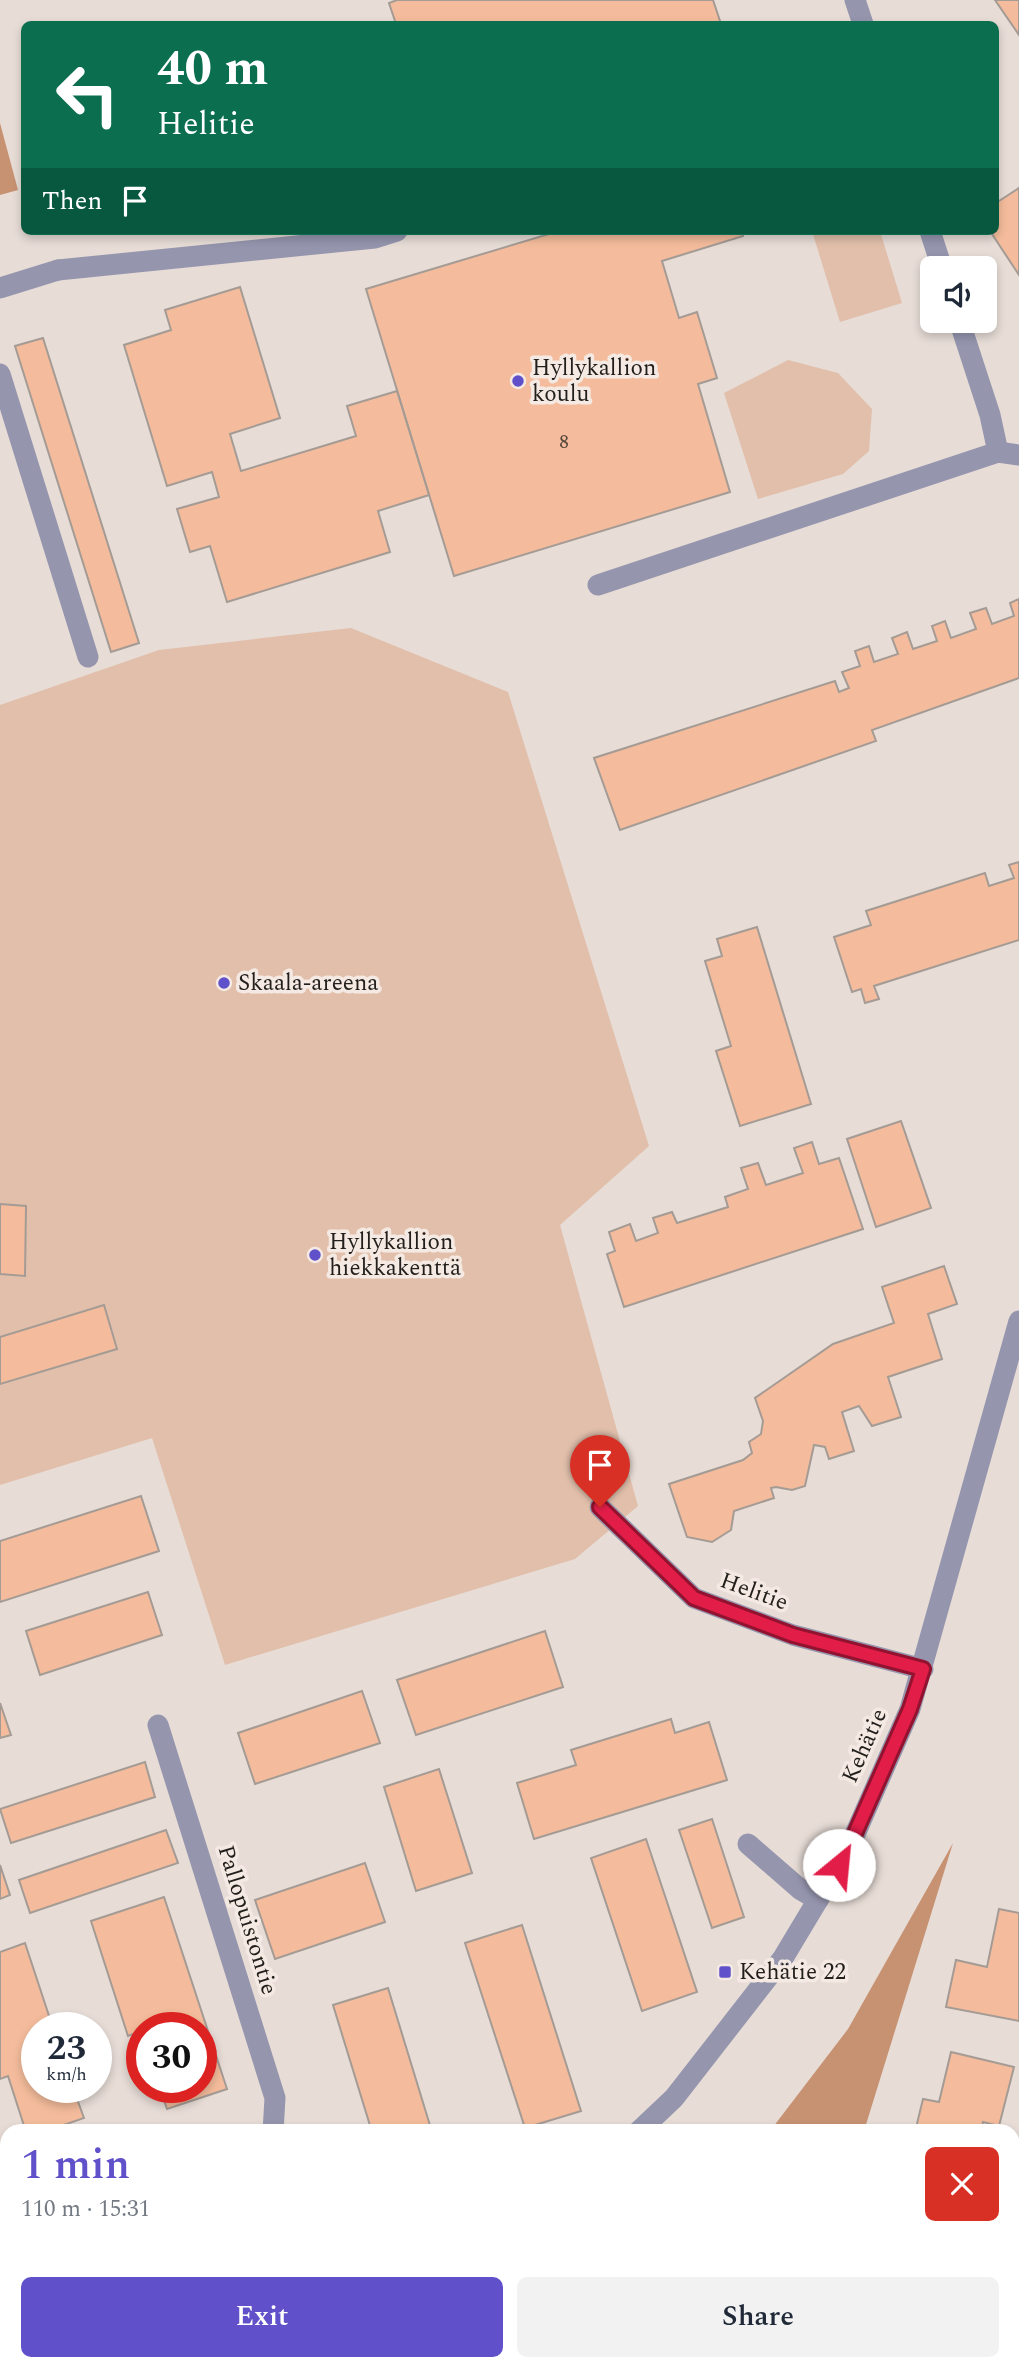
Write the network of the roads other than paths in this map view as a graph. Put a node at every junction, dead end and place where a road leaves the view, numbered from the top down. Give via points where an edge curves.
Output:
1 (856, 0) edge
2 (862, 21) edge
3 (384, 235) edge
4 (931, 235) edge
5 (938, 256) edge
6 (0, 288) edge
7 (963, 333) edge
8 (0, 374) edge
9 (1009, 453) edge
10 (598, 585) dead end
11 (88, 657) dead end
12 (1019, 1321) edge
13 (600, 1507) dead end
14 (923, 1669) junction
15 (158, 1725) dead end
16 (748, 1844) dead end
17 (818, 1900) junction
18 (273, 2124) edge
19 (646, 2124) edge

1 - 2 street
3 - 6 street via 58,270
4 - 5 street
7 - 9 street via 990,415
8 - 11 street
9 - 10 street
12 - 14 street, Kehätie
13 - 14 street, Helitie via 694,1598 793,1635
14 - 17 street, Kehätie via 849,1847
15 - 18 street, Pallopuistontie via 275,2098
16 - 17 street via 801,1891
17 - 19 street, Kehätie via 783,1958 674,2098

